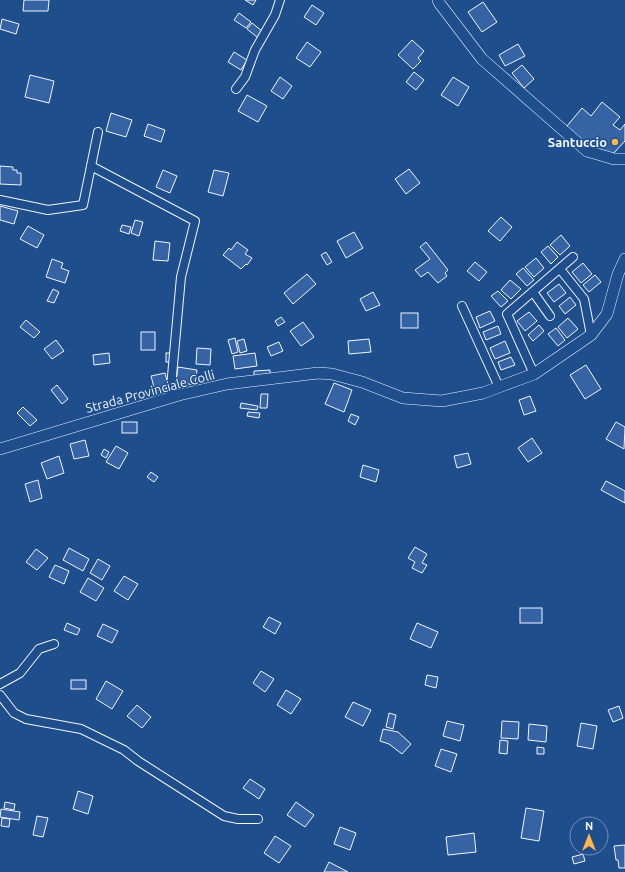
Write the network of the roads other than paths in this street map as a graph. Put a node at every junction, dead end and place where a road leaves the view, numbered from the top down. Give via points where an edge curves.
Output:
1 (280, 0) edge
2 (438, 0) edge
3 (236, 89) dead end
4 (98, 132) dead end
5 (625, 159) edge
6 (91, 166) junction
7 (0, 200) edge
8 (573, 257) dead end
9 (625, 259) edge
10 (560, 269) junction
11 (533, 292) junction
12 (462, 306) dead end
13 (550, 316) dead end
14 (591, 335) junction
15 (534, 374) junction
16 (499, 387) junction
17 (170, 398) junction
18 (0, 450) edge
19 (54, 644) dead end
20 (0, 684) edge
21 (0, 695) edge
22 (258, 819) dead end

1 - 3 street via 275,15 255,50 245,77
2 - 5 street via 482,58 586,151 614,159
4 - 6 street
6 - 7 street via 82,205 48,210
6 - 17 street via 195,221 181,277
8 - 10 street
9 - 14 street, Strada Provinciale Colli via 607,314
10 - 11 street
10 - 14 street via 584,299
11 - 13 street
11 - 15 street via 507,314
12 - 16 street
14 - 15 street, Strada Provinciale Colli
15 - 16 street, Strada Provinciale Colli
16 - 17 street, Strada Provinciale Colli via 483,393 442,401 403,398 362,382 318,373 227,384
17 - 18 street, Strada Provinciale Colli
19 - 20 street via 39,649 20,673
21 - 22 street via 14,713 26,719 81,729 124,750 224,816

